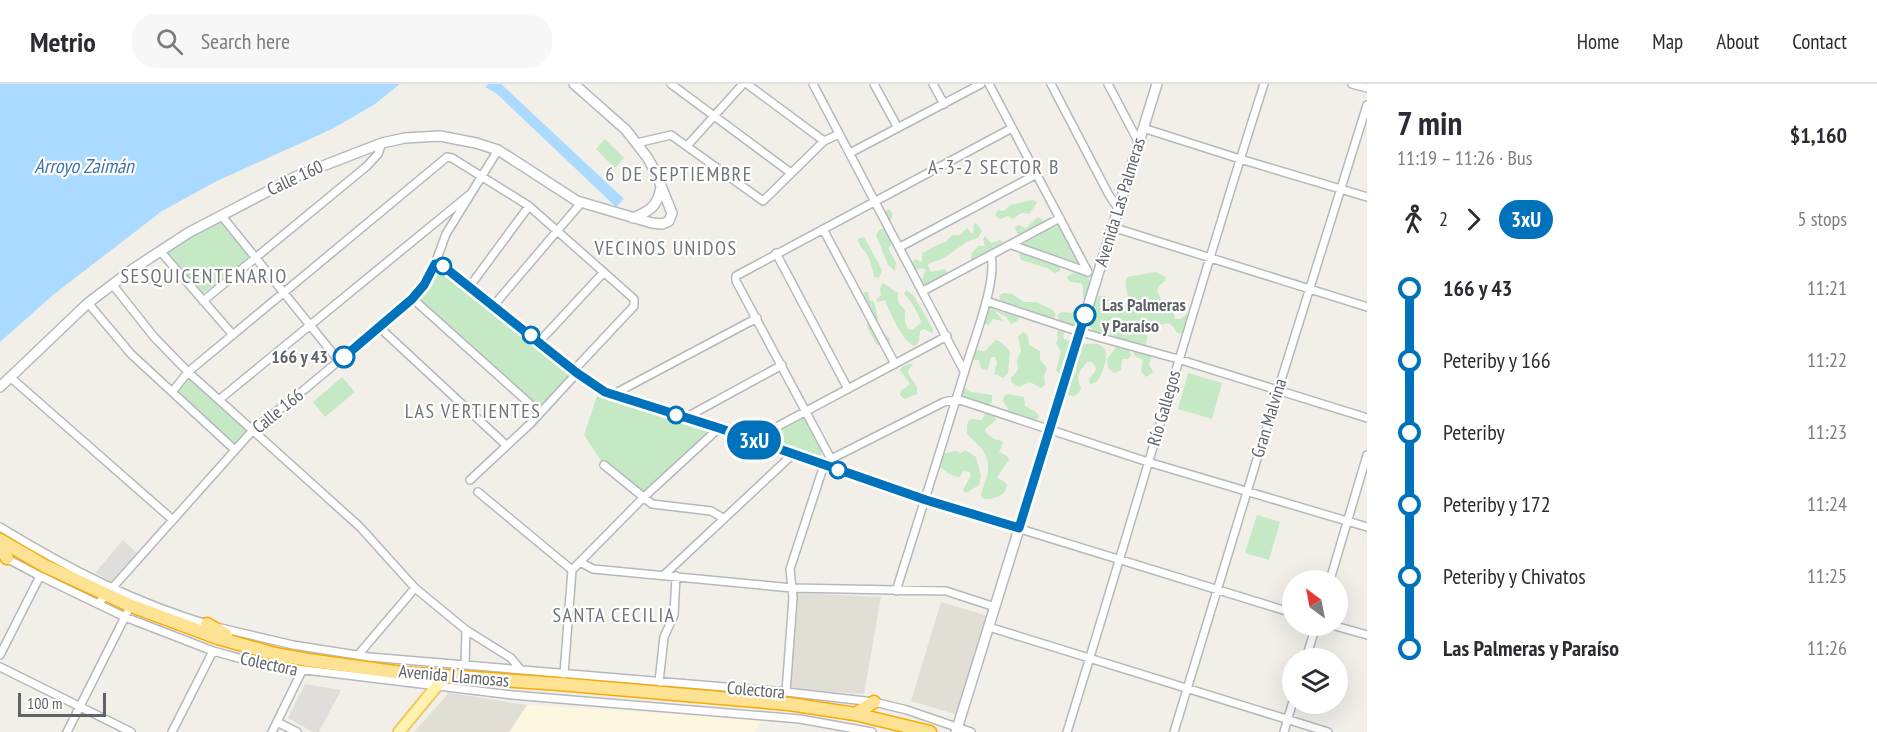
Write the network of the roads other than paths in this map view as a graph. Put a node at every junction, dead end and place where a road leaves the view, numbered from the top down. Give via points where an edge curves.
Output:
1 (574, 84) edge
2 (670, 84) edge
3 (745, 84) edge
4 (813, 84) edge
5 (874, 84) edge
6 (933, 84) edge
7 (981, 84) edge
8 (989, 84) edge
9 (1051, 84) edge
10 (1108, 84) edge
11 (1157, 84) edge
12 (1264, 84) edge
13 (1352, 84) edge
14 (1367, 88) edge
15 (944, 104) junction
16 (1367, 105) edge
17 (714, 115) junction
18 (898, 128) junction
19 (1012, 128) junction
20 (1143, 128) junction
21 (839, 134) junction
22 (824, 141) junction
23 (382, 143) junction
24 (638, 143) junction
25 (1139, 143) junction
26 (687, 146) junction
27 (498, 150) junction
28 (850, 153) junction
29 (1240, 159) junction
30 (791, 173) junction
31 (1037, 174) junction
32 (482, 176) junction
33 (661, 185) junction
34 (1340, 188) junction
35 (473, 191) junction
36 (1367, 197) edge
37 (875, 201) junction
38 (581, 203) junction
39 (529, 206) junction
40 (1118, 208) junction
41 (221, 215) junction
42 (633, 218) junction
43 (1060, 218) junction
44 (1112, 227) junction
45 (823, 229) junction
46 (557, 231) junction
47 (1012, 245) junction
48 (900, 247) junction
49 (161, 252) junction
50 (776, 253) junction
51 (990, 256) junction
52 (255, 258) junction
53 (1211, 258) junction
54 (435, 264) junction
55 (604, 272) junction
56 (1092, 274) junction
57 (112, 284) junction
58 (470, 286) junction
59 (1309, 290) junction
60 (923, 291) junction
61 (282, 292) junction
62 (412, 299) junction
63 (203, 301) junction
64 (986, 301) junction
65 (88, 303) junction
66 (494, 305) junction
67 (1367, 307) edge
68 (757, 318) junction
69 (310, 325) junction
70 (379, 327) junction
71 (1080, 332) junction
72 (233, 335) junction
73 (947, 336) junction
74 (539, 342) junction
75 (1178, 359) junction
76 (339, 361) junction
77 (895, 364) junction
78 (782, 365) junction
79 (964, 371) junction
80 (188, 372) junction
81 (575, 372) junction
82 (10, 377) junction
83 (0, 387) edge
84 (848, 389) junction
85 (1278, 390) junction
86 (172, 392) junction
87 (614, 394) junction
88 (220, 399) junction
89 (957, 399) junction
90 (806, 411) junction
91 (540, 413) junction
92 (685, 418) junction
93 (1367, 418) edge
94 (719, 428) junction
95 (1050, 429) junction
96 (253, 430) junction
97 (752, 440) junction
98 (506, 445) junction
99 (235, 450) junction
100 (793, 454) junction
101 (1367, 455) edge
102 (831, 459) junction
103 (1148, 462) junction
104 (604, 465) dead end
105 (824, 465) junction
106 (470, 480) dead end
107 (1248, 491) junction
108 (478, 492) dead end
109 (644, 497) junction
110 (926, 500) junction
111 (723, 518) junction
112 (173, 520) junction
113 (1347, 521) junction
114 (1367, 527) edge
115 (0, 528) edge
116 (1019, 528) junction
117 (0, 540) edge
118 (0, 546) edge
119 (4, 556) edge
120 (1120, 560) junction
121 (580, 562) junction
122 (572, 570) junction
123 (1333, 570) edge
124 (664, 575) junction
125 (40, 576) junction
126 (676, 576) junction
127 (416, 588) junction
128 (792, 588) junction
129 (1219, 590) junction
130 (896, 591) junction
131 (105, 597) junction
132 (995, 607) junction
133 (129, 608) junction
134 (1282, 610) edge
135 (207, 624) junction
136 (989, 627) junction
137 (466, 630) junction
138 (1348, 630) edge
139 (1367, 635) edge
140 (243, 645) junction
141 (213, 651) junction
142 (0, 655) edge
143 (358, 655) junction
144 (1090, 659) junction
145 (465, 665) junction
146 (0, 667) edge
147 (520, 669) junction
148 (302, 671) junction
149 (564, 674) junction
150 (440, 682) junction
151 (659, 682) junction
152 (554, 689) junction
153 (1188, 689) junction
154 (786, 692) junction
155 (874, 702) junction
156 (80, 706) junction
157 (734, 710) junction
158 (855, 714) junction
159 (1289, 714) edge
160 (1287, 720) junction
161 (277, 722) junction
162 (957, 730) edge
163 (67, 732) edge
164 (131, 732) edge
165 (172, 732) edge
166 (272, 732) edge
167 (297, 732) edge
168 (399, 732) edge
169 (872, 732) edge
170 (905, 732) edge
171 (930, 732) edge
172 (971, 732) edge
173 (1067, 732) edge
174 (1174, 732) edge
175 (1284, 732) edge
176 (1328, 732) edge

1 - 24 main road, Calle 160
2 - 17 street
3 - 17 street
3 - 22 street
4 - 21 street
5 - 18 street
6 - 15 street
7 - 15 street
8 - 19 street
9 - 40 street
10 - 25 street
11 - 20 main road, Avenida Las Palmeras
12 - 29 street, Río Gallegos
13 - 14 street
15 - 18 street
16 - 34 street, Gran Malvina
17 - 26 street
17 - 30 street
18 - 28 street
19 - 31 street
19 - 37 street
20 - 25 main road, Avenida Las Palmeras
20 - 29 street
21 - 22 street
21 - 28 street
22 - 30 street
23 - 27 main road, Calle 160 via 440,136
23 - 41 main road, Calle 160 via 297,176
23 - 52 street via 367,166
24 - 26 street via 671,135
24 - 33 main road, Calle 160
25 - 40 main road, Avenida Las Palmeras
26 - 30 street via 763,201
27 - 32 street, Calle 166
27 - 38 main road, Calle 160
28 - 37 street
29 - 34 street
29 - 53 street, Río Gallegos
31 - 43 street
31 - 48 street
32 - 35 street, Calle 166
32 - 39 street
32 - 61 street via 447,157
33 - 42 main road via 655,207
33 - 42 main road, Calle 160 via 672,213 669,221 662,224
34 - 36 street
34 - 59 street, Gran Malvina
35 - 54 street, Calle 166 via 446,234
35 - 69 street
37 - 45 street
37 - 48 street
38 - 42 main road, Calle 160
38 - 46 street
39 - 46 street
39 - 58 street
40 - 44 main road, Avenida Las Palmeras
41 - 49 main road, Calle 160
41 - 52 street
43 - 47 street
43 - 56 street
44 - 53 street
44 - 56 main road, Avenida Las Palmeras
45 - 50 street
45 - 77 street
46 - 55 street
46 - 66 street
47 - 51 street
47 - 56 street
48 - 60 street
49 - 57 main road, Calle 160
49 - 63 street
50 - 68 street via 736,276
50 - 84 street
51 - 60 street
51 - 64 street via 993,271
52 - 61 street
52 - 63 street
53 - 59 street
53 - 75 street, Río Gallegos
54 - 58 street
54 - 62 street, Calle 166
55 - 74 street
55 - 81 street via 633,299 634,306
56 - 71 main road, Avenida Las Palmeras
57 - 65 main road, Calle 160
57 - 80 street
58 - 66 street
59 - 67 street
59 - 85 street, Gran Malvina
60 - 73 street
61 - 69 street
61 - 72 street
62 - 70 street, Calle 166
62 - 91 street
63 - 72 street
64 - 71 street
64 - 79 street
65 - 82 main road, Calle 160
65 - 86 street via 130,354
66 - 74 street
68 - 78 street
68 - 87 street
69 - 76 street
69 - 88 street
70 - 76 street, Calle 166
70 - 98 street
71 - 75 street
71 - 95 main road, Avenida Las Palmeras
72 - 80 street
73 - 77 street
73 - 79 street
74 - 81 street
75 - 85 street
75 - 103 street, Río Gallegos
76 - 96 street, Calle 166
77 - 84 street
78 - 90 street
78 - 92 street
79 - 89 street
80 - 86 street
80 - 88 street
81 - 87 street via 596,388
81 - 91 street
82 - 83 main road, Calle 160
82 - 112 street
84 - 90 street
85 - 93 street
85 - 107 street, Gran Malvina
86 - 99 street
87 - 92 street
88 - 96 street
89 - 95 street
89 - 102 street
89 - 110 street
90 - 97 street
90 - 102 street
91 - 98 street
92 - 94 street
94 - 97 street
94 - 109 street
95 - 103 street
95 - 116 main road, Avenida Las Palmeras
96 - 99 street, Calle 166
96 - 127 street via 360,527
97 - 100 street
98 - 106 street
99 - 112 street, Calle 166
100 - 105 street
100 - 111 street
101 - 113 street
102 - 105 street
103 - 107 street
103 - 120 street, Río Gallegos
104 - 109 street
105 - 110 street
105 - 128 street via 790,569
107 - 113 street
107 - 129 street, Gran Malvina
108 - 122 street
109 - 111 street via 652,504 711,511
109 - 121 street
110 - 116 street
110 - 130 street
111 - 124 street
112 - 131 street, Calle 166
113 - 114 street
113 - 123 street
115 - 131 street via 57,561
116 - 120 street
116 - 132 main road, Avenida Las Palmeras
117 - 131 highway, Avenida Llamosas
118 - 119 highway
118 - 131 highway, Avenida Llamosas via 43,571
119 - 125 street
120 - 129 street
120 - 144 street, Río Gallegos
121 - 122 street
121 - 124 street via 593,569
122 - 149 street
124 - 126 street
125 - 131 street
125 - 142 street
126 - 128 street
126 - 151 street via 674,615 664,637
127 - 137 street
127 - 143 street
128 - 130 street
128 - 154 street
129 - 134 street
129 - 153 street, Gran Malvina
130 - 132 street via 946,591
131 - 133 highway, Avenida Llamosas
132 - 136 main road, Avenida Las Palmeras
133 - 135 street, Colectora
133 - 140 highway, Avenida Llamosas
133 - 141 street, Colectora
133 - 150 highway, Avenida Llamosas via 216,644 305,666
133 - 156 street
135 - 140 highway
135 - 143 street, Colectora via 263,639
136 - 144 street
136 - 162 main road, Avenida Las Palmeras
137 - 145 street
137 - 147 street via 506,654
138 - 139 street
140 - 150 highway, Avenida Llamosas
141 - 148 street, Colectora via 264,666
141 - 165 street
143 - 145 street, Colectora
144 - 153 street
144 - 173 street, Río Gallegos
145 - 147 street, Colectora
145 - 150 street
146 - 156 street
147 - 152 street, Colectora
148 - 150 street, Colectora
148 - 161 street
149 - 151 street, Colectora
149 - 152 street, Colectora
150 - 152 highway, Avenida Llamosas
150 - 168 main road
151 - 154 street, Colectora
152 - 157 highway, Avenida Llamosas
152 - 158 highway, Avenida Llamosas via 789,704
153 - 160 street
153 - 174 street, Gran Malvina
154 - 155 street, Colectora
155 - 158 highway
155 - 162 street, Colectora
156 - 163 street
156 - 164 street
157 - 169 street, Colectora
157 - 170 highway, Avenida Llamosas via 785,710
158 - 171 highway, Avenida Llamosas
159 - 160 street
160 - 175 street
160 - 176 street
161 - 166 street
161 - 167 street
162 - 172 street, Colectora

